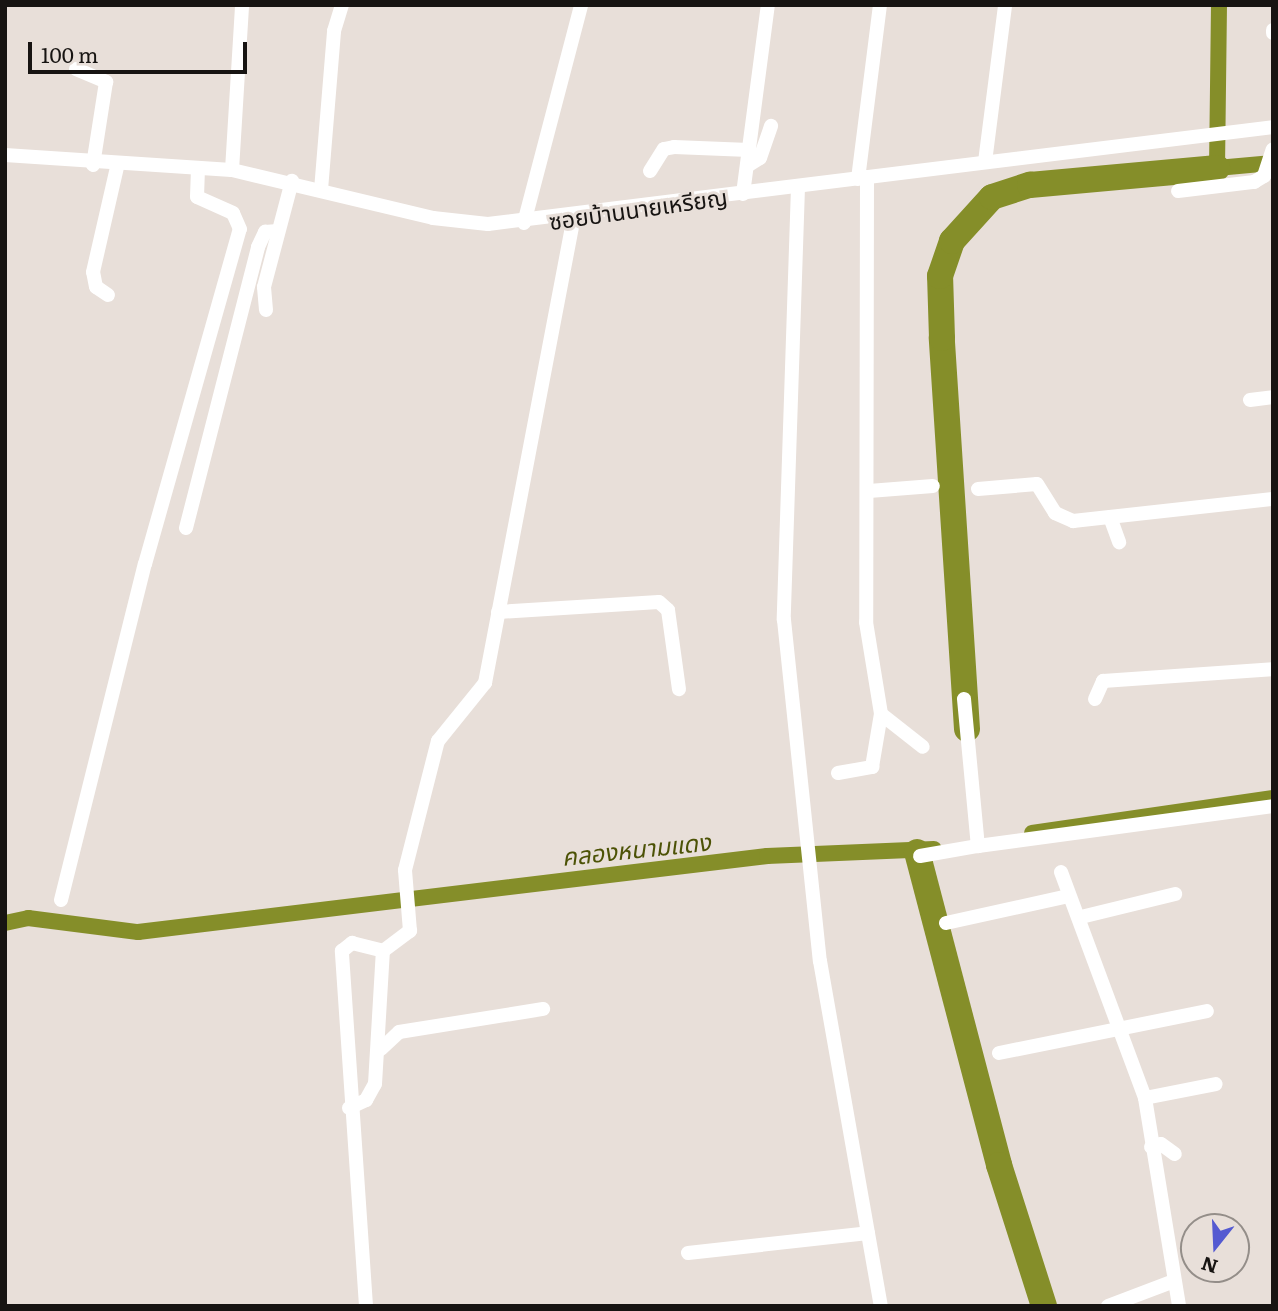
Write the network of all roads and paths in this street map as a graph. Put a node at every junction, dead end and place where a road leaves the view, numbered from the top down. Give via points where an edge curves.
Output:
1 (242, 5) edge
2 (342, 5) edge
3 (581, 5) edge
4 (768, 5) edge
5 (880, 5) edge
6 (1005, 5) edge
7 (76, 69) dead end
8 (771, 126) dead end
9 (1273, 127) edge
10 (1273, 149) edge
11 (749, 150) junction
12 (5, 155) edge
13 (985, 162) junction
14 (93, 164) junction
15 (747, 166) junction
16 (117, 167) junction
17 (198, 170) junction
18 (232, 170) junction
19 (650, 171) dead end
20 (862, 178) junction
21 (292, 181) junction
22 (798, 187) junction
23 (321, 190) junction
24 (1178, 191) dead end
25 (743, 194) junction
26 (574, 216) junction
27 (524, 223) junction
28 (278, 231) junction
29 (108, 295) dead end
30 (266, 310) dead end
31 (1273, 397) edge
32 (1251, 400) dead end
33 (933, 486) dead end
34 (978, 489) dead end
35 (869, 491) junction
36 (1273, 499) edge
37 (1110, 517) junction
38 (186, 528) dead end
39 (1119, 541) dead end
40 (498, 612) junction
41 (1273, 669) edge
42 (679, 689) dead end
43 (964, 699) dead end
44 (1096, 699) dead end
45 (881, 714) junction
46 (923, 747) dead end
47 (838, 773) dead end
48 (1273, 806) edge
49 (978, 844) junction
50 (920, 856) dead end
51 (1061, 872) dead end
52 (1175, 894) dead end
53 (1069, 896) junction
54 (61, 900) dead end
55 (1081, 917) junction
56 (946, 923) dead end
57 (383, 951) junction
58 (543, 1009) dead end
59 (1206, 1010) dead end
60 (1122, 1027) junction
61 (381, 1049) junction
62 (999, 1053) dead end
63 (1216, 1084) dead end
64 (1144, 1098) junction
65 (349, 1108) junction
66 (1151, 1147) junction
67 (1175, 1154) dead end
68 (868, 1233) junction
69 (688, 1253) dead end
70 (1174, 1281) junction
71 (366, 1306) edge
72 (881, 1306) edge
73 (1108, 1306) edge
74 (1179, 1306) edge

1 - 18 street
2 - 23 street via 334,31
3 - 27 street
4 - 11 street
5 - 20 street
6 - 13 street
7 - 14 street via 106,82
8 - 15 street via 760,158
9 - 13 street, ซอยบ้านนายเหรียญ
10 - 24 street via 1264,176 1254,182
11 - 15 street
11 - 19 street via 664,149
12 - 14 street, ซอยบ้านนายเหรียญ
13 - 20 street, ซอยบ้านนายเหรียญ
14 - 16 street, ซอยบ้านนายเหรียญ
15 - 25 street
16 - 17 street, ซอยบ้านนายเหรียญ
16 - 29 street via 93,272 96,287
17 - 18 street, ซอยบ้านนายเหรียญ
17 - 54 street via 197,197 233,213 240,229 145,564
18 - 21 street, ซอยบ้านนายเหรียญ
20 - 22 street, ซอยบ้านนายเหรียญ
20 - 35 street
21 - 23 street, ซอยบ้านนายเหรียญ
21 - 28 street
22 - 25 street, ซอยบ้านนายเหรียญ
22 - 68 street via 784,620 820,961
23 - 27 street, ซอยบ้านนายเหรียญ via 459,222
25 - 26 street, ซอยบ้านนายเหรียญ
26 - 27 street, ซอยบ้านนายเหรียญ
26 - 40 street
28 - 30 street via 264,287
28 - 38 street via 265,232 258,247
31 - 32 street
33 - 35 street
34 - 37 street via 1037,484 1063,520
35 - 45 street via 866,622
36 - 37 street
37 - 39 street
40 - 42 street via 659,602 667,610
40 - 57 street via 480,694 438,741 404,884 412,915 410,931
41 - 44 street via 1103,681
43 - 49 street
45 - 46 street
45 - 47 street via 872,767
48 - 49 street
49 - 50 street
51 - 53 street
52 - 55 street
53 - 55 street
53 - 56 street
55 - 60 street
57 - 61 street
57 - 65 street via 352,943 342,951
58 - 61 street via 399,1032
59 - 60 street
60 - 62 street
60 - 64 street
61 - 65 street via 375,1084 366,1100
63 - 64 street
64 - 66 street
65 - 71 street
66 - 67 street via 1161,1144
66 - 70 street
68 - 69 street
68 - 72 street
70 - 73 street
70 - 74 street

